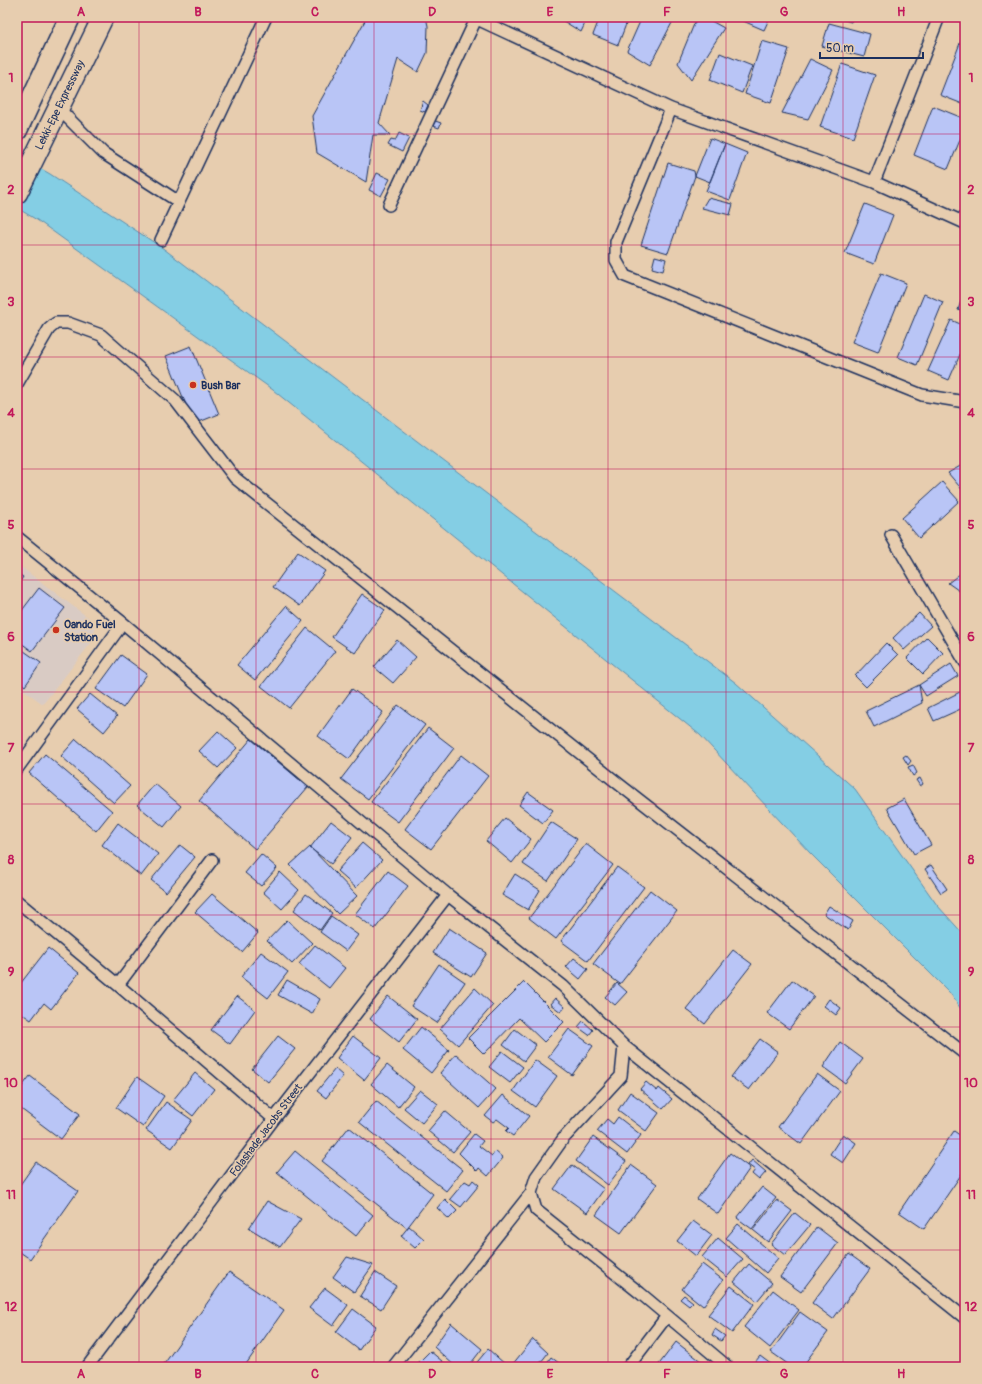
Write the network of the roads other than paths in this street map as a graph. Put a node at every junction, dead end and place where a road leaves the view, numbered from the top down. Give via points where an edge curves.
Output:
1 (70, 17) edge
2 (103, 17) edge
3 (266, 17) edge
4 (939, 17) edge
5 (477, 18) edge
6 (58, 108) junction
7 (671, 109) junction
8 (17, 129) edge
9 (874, 182) junction
10 (17, 193) edge
11 (179, 202) junction
12 (389, 205) dead end
13 (965, 223) edge
14 (161, 240) dead end
15 (17, 384) edge
16 (965, 402) edge
17 (890, 535) dead end
18 (17, 537) edge
19 (123, 623) junction
20 (965, 662) edge
21 (17, 769) edge
22 (212, 860) dead end
23 (448, 895) junction
24 (17, 901) edge
25 (118, 985) junction
26 (624, 1046) junction
27 (965, 1054) edge
28 (274, 1118) junction
29 (531, 1193) junction
30 (667, 1316) junction
31 (965, 1318) edge
32 (87, 1367) edge
33 (393, 1367) edge
34 (628, 1367) edge
35 (728, 1367) edge

1 - 8 highway
2 - 6 highway, Lekki-Epe Expressway
3 - 11 street
4 - 9 street
5 - 7 street
5 - 12 street
6 - 10 highway, Lekki-Epe Expressway
6 - 11 street via 103,153
7 - 9 street
7 - 16 street via 616,242 616,260 625,276 922,395
9 - 13 street
11 - 14 street
15 - 27 street via 49,329 56,323 68,323 101,335 175,400 235,478 620,785
17 - 20 street
18 - 19 street
19 - 21 street
19 - 23 street
22 - 25 street
23 - 26 street via 563,986
23 - 28 street, Folashade Jacobs Street
24 - 25 street
25 - 28 street
26 - 29 street via 621,1076 563,1139 536,1177
26 - 31 street
28 - 32 street, Folashade Jacobs Street
29 - 30 street via 536,1210
29 - 33 street
30 - 34 street
30 - 35 street

